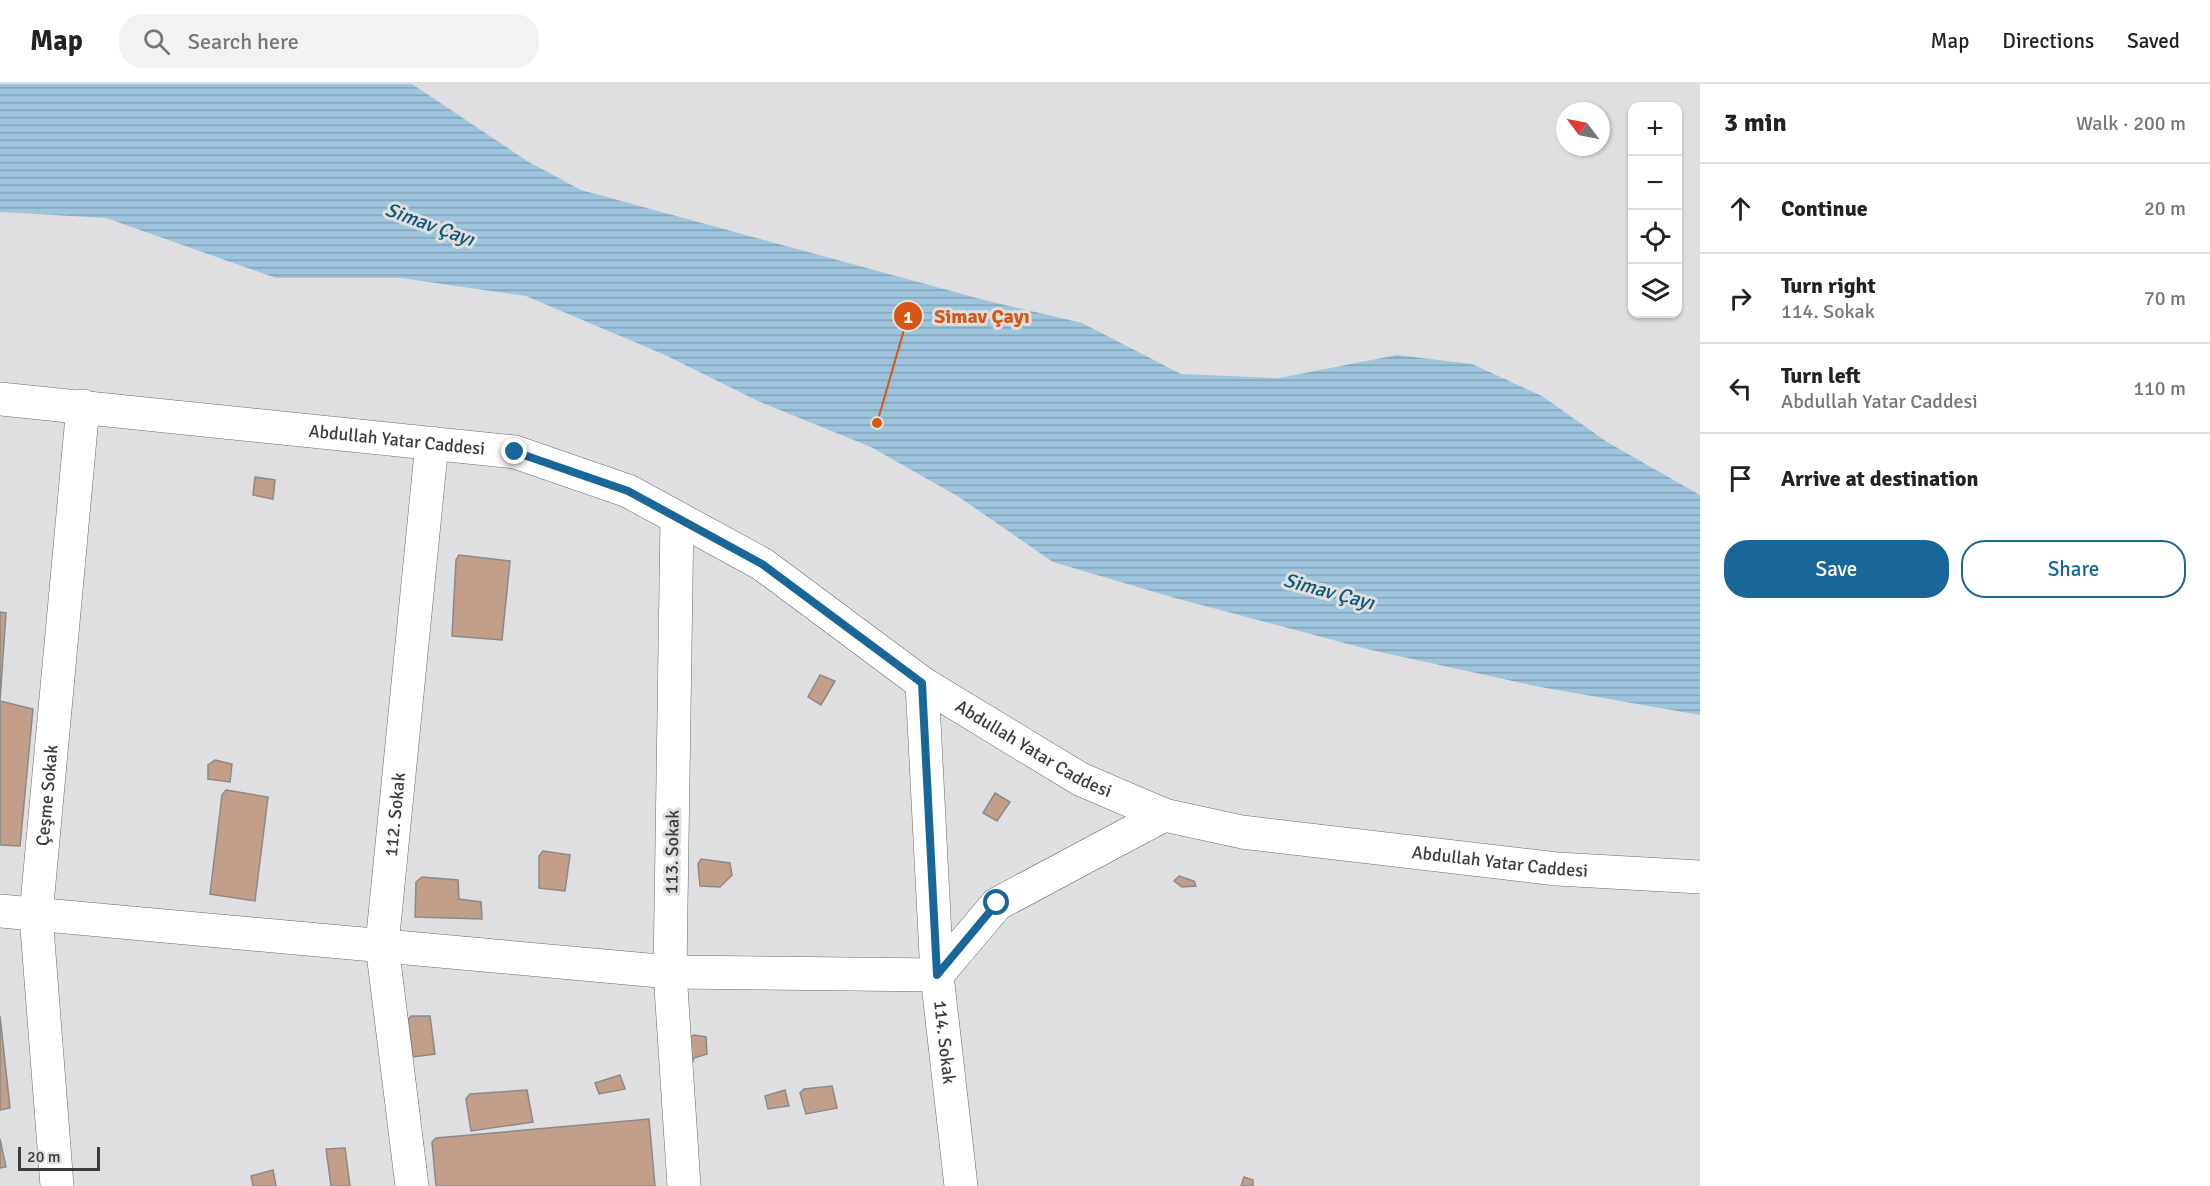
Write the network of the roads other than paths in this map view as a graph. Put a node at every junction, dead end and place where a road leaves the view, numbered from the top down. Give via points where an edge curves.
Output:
1 (0, 399) edge
2 (83, 406) junction
3 (432, 443) junction
4 (677, 518) junction
5 (922, 683) junction
6 (1164, 814) junction
7 (1700, 877) edge
8 (0, 911) edge
9 (36, 915) junction
10 (382, 945) junction
11 (670, 972) junction
12 (937, 975) junction
13 (57, 1186) edge
14 (412, 1186) edge
15 (684, 1186) edge
16 (961, 1186) edge

1 - 2 street, Abdullah Yatar Caddesi
2 - 3 street, Abdullah Yatar Caddesi
2 - 9 street, Çeşme Sokak
3 - 4 street, Abdullah Yatar Caddesi via 515,452 628,491
3 - 10 street, 112. Sokak
4 - 5 street, Abdullah Yatar Caddesi via 762,564
4 - 11 street, 113. Sokak
5 - 6 street, Abdullah Yatar Caddesi via 1080,779
5 - 12 street, 114. Sokak
6 - 7 street, Abdullah Yatar Caddesi via 1242,832 1546,868
6 - 12 street via 997,903
8 - 9 street
9 - 10 street
9 - 13 street, Çeşme Sokak
10 - 11 street
10 - 14 street, 112. Sokak
11 - 12 street
11 - 15 street, 113. Sokak
12 - 16 street, 114. Sokak

